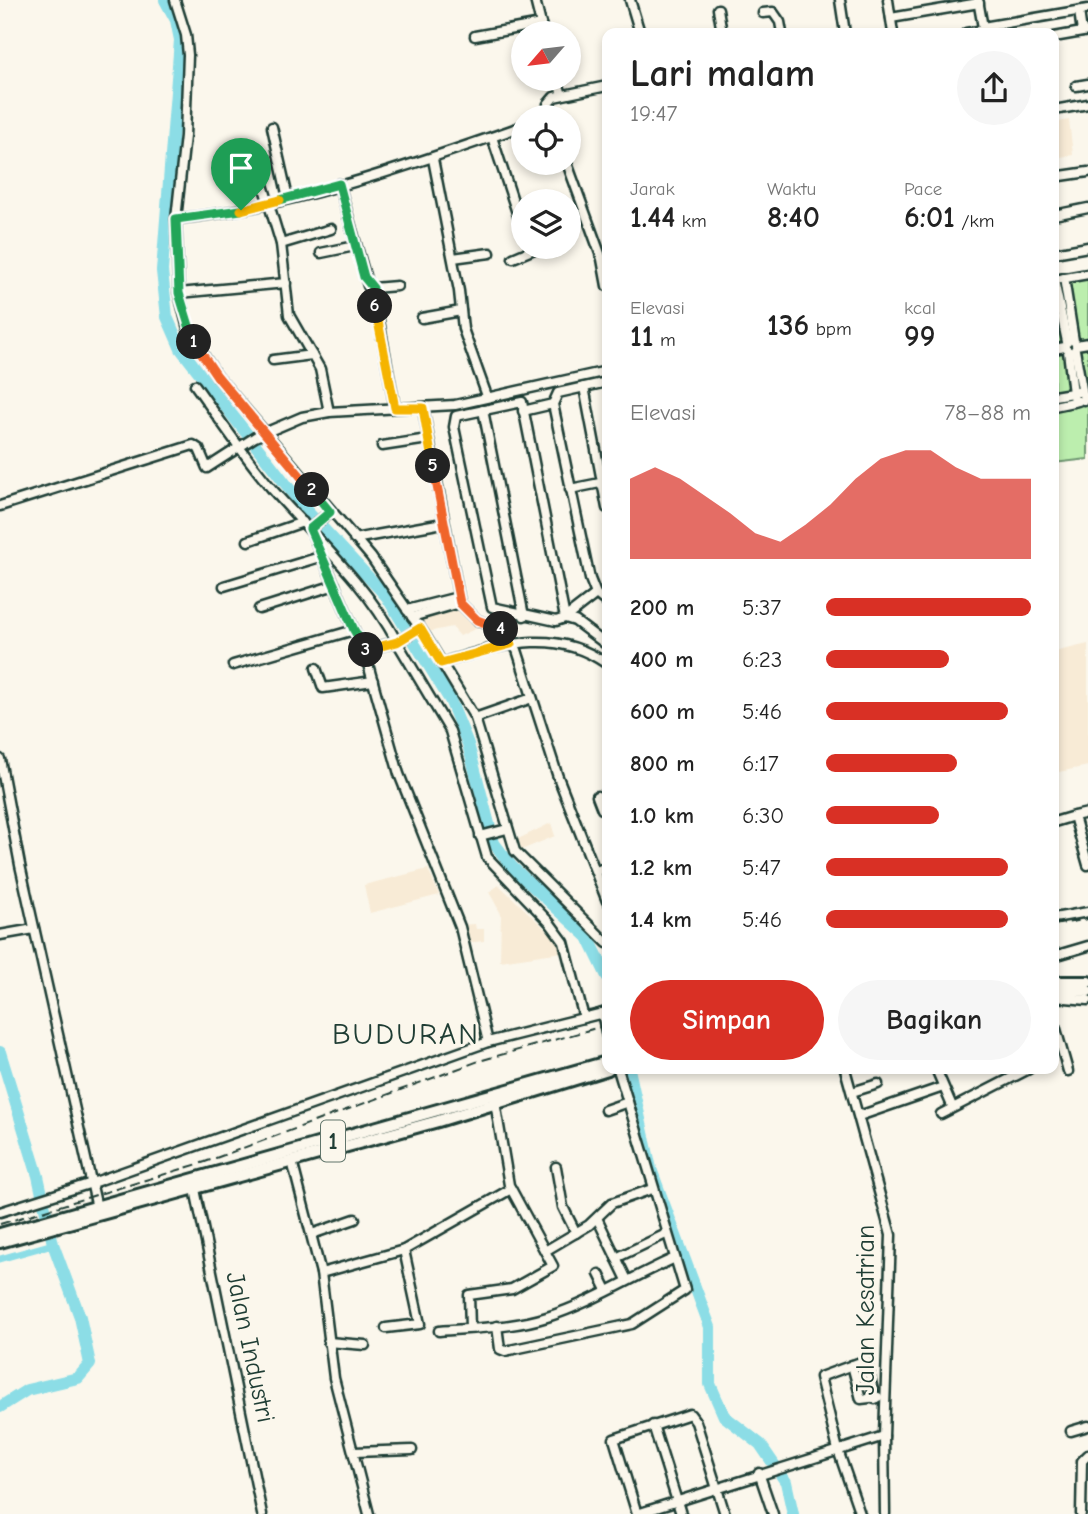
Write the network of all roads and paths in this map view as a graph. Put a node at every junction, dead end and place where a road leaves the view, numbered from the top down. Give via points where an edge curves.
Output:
1 (175, 0) edge
2 (535, 0) edge
3 (630, 0) edge
4 (841, 0) edge
5 (888, 0) edge
6 (979, 2) edge
7 (719, 9) dead end
8 (1083, 10) edge
9 (763, 13) dead end
10 (891, 18) junction
11 (540, 21) edge
12 (638, 28) edge
13 (721, 28) edge
14 (781, 28) edge
15 (844, 28) edge
16 (892, 28) edge
17 (984, 28) edge
18 (994, 28) edge
19 (511, 29) edge
20 (1085, 32) edge
21 (475, 36) dead end
22 (1059, 36) edge
23 (1088, 84) edge
24 (1076, 86) dead end
25 (602, 87) edge
26 (561, 91) edge
27 (562, 95) junction
28 (1088, 104) edge
29 (550, 105) edge
30 (1059, 109) edge
31 (272, 127) dead end
32 (511, 130) edge
33 (492, 137) junction
34 (254, 155) dead end
35 (433, 159) junction
36 (1088, 172) edge
37 (1059, 176) edge
38 (339, 184) junction
39 (511, 195) edge
40 (288, 198) junction
41 (581, 202) edge
42 (269, 204) junction
43 (1088, 208) edge
44 (1059, 214) edge
45 (176, 219) junction
46 (331, 229) dead end
47 (281, 244) junction
48 (355, 246) junction
49 (1088, 247) edge
50 (1059, 252) edge
51 (321, 253) dead end
52 (490, 253) dead end
53 (602, 254) edge
54 (453, 258) junction
55 (1088, 274) edge
56 (1059, 279) edge
57 (286, 283) junction
58 (397, 286) dead end
59 (373, 288) junction
60 (1059, 289) edge
61 (179, 293) junction
62 (461, 311) junction
63 (422, 318) dead end
64 (1088, 343) edge
65 (1071, 346) junction
66 (1059, 348) edge
67 (312, 355) junction
68 (273, 360) dead end
69 (602, 372) edge
70 (602, 383) edge
71 (195, 385) dead end
72 (584, 387) junction
73 (520, 390) junction
74 (487, 396) junction
75 (1059, 396) edge
76 (1086, 396) edge
77 (1074, 398) junction
78 (553, 404) junction
79 (1059, 404) edge
80 (522, 406) junction
81 (395, 408) junction
82 (423, 408) junction
83 (483, 410) junction
84 (329, 412) junction
85 (265, 432) junction
86 (428, 439) junction
87 (242, 445) junction
88 (382, 446) dead end
89 (602, 468) edge
90 (602, 483) edge
91 (570, 489) junction
92 (0, 506) edge
93 (328, 515) junction
94 (303, 522) junction
95 (443, 523) junction
96 (312, 529) junction
97 (354, 539) junction
98 (248, 541) dead end
99 (323, 556) junction
100 (350, 572) junction
101 (334, 582) junction
102 (224, 586) dead end
103 (596, 594) junction
104 (602, 599) edge
105 (459, 600) junction
106 (260, 609) dead end
107 (410, 613) junction
108 (524, 615) junction
109 (565, 618) junction
110 (354, 630) junction
111 (418, 630) junction
112 (400, 641) junction
113 (602, 641) edge
114 (511, 644) junction
115 (364, 650) junction
116 (602, 661) edge
117 (441, 663) junction
118 (233, 665) dead end
119 (316, 668) dead end
120 (373, 681) junction
121 (533, 698) junction
122 (475, 718) junction
123 (0, 759) edge
124 (597, 796) dead end
125 (602, 808) edge
126 (1088, 813) edge
127 (1074, 816) junction
128 (1059, 820) edge
129 (505, 830) junction
130 (481, 835) junction
131 (1088, 865) edge
132 (602, 868) edge
133 (597, 871) junction
134 (602, 886) edge
135 (1088, 912) edge
136 (1059, 915) edge
137 (34, 929) junction
138 (0, 934) edge
139 (602, 937) edge
140 (1088, 946) edge
141 (1059, 955) edge
142 (1088, 982) edge
143 (1062, 985) edge
144 (1088, 991) edge
145 (1059, 998) edge
146 (1088, 1000) edge
147 (602, 1014) edge
148 (584, 1018) junction
149 (1059, 1040) edge
150 (488, 1042) junction
151 (1063, 1052) junction
152 (1059, 1054) edge
153 (602, 1064) edge
154 (602, 1071) edge
155 (1068, 1071) dead end
156 (620, 1074) edge
157 (847, 1074) edge
158 (940, 1074) edge
159 (1018, 1074) edge
160 (878, 1084) dead end
161 (943, 1087) junction
162 (852, 1092) junction
163 (495, 1102) junction
164 (628, 1102) junction
165 (952, 1106) junction
166 (456, 1110) junction
167 (605, 1110) dead end
168 (941, 1114) dead end
169 (437, 1116) junction
170 (859, 1116) junction
171 (292, 1161) junction
172 (556, 1167) dead end
173 (92, 1183) junction
174 (195, 1189) junction
175 (511, 1189) junction
176 (652, 1189) junction
177 (97, 1208) junction
178 (0, 1212) edge
179 (597, 1218) junction
180 (355, 1219) dead end
181 (59, 1222) junction
182 (40, 1227) junction
183 (576, 1233) junction
184 (0, 1234) edge
185 (312, 1234) junction
186 (666, 1234) junction
187 (0, 1242) edge
188 (404, 1250) junction
189 (545, 1251) junction
190 (616, 1258) junction
191 (675, 1258) junction
192 (321, 1273) junction
193 (598, 1274) dead end
194 (627, 1280) junction
195 (607, 1290) junction
196 (497, 1326) junction
197 (386, 1328) dead end
198 (470, 1328) junction
199 (439, 1331) dead end
200 (328, 1342) junction
201 (365, 1345) dead end
202 (852, 1365) junction
203 (886, 1396) junction
204 (875, 1399) junction
205 (653, 1425) junction
206 (1088, 1426) edge
207 (1071, 1431) dead end
208 (884, 1436) junction
209 (412, 1450) dead end
210 (838, 1450) junction
211 (354, 1452) junction
212 (1088, 1455) edge
213 (759, 1474) junction
214 (716, 1488) junction
215 (677, 1500) junction
216 (1085, 1501) edge
217 (262, 1514) edge
218 (369, 1514) edge
219 (637, 1514) edge
220 (681, 1514) edge
221 (725, 1514) edge
222 (773, 1514) edge
223 (860, 1514) edge
224 (885, 1514) edge
225 (1081, 1514) edge

1 - 45 street via 188,55 186,136
2 - 11 street
3 - 12 street
4 - 15 street
5 - 10 street
6 - 10 street
6 - 17 street
7 - 13 street
8 - 18 street
8 - 20 street
9 - 14 street via 778,16
10 - 16 street
19 - 21 street
20 - 22 street
23 - 24 street
25 - 27 street
26 - 27 street
27 - 29 street
28 - 30 street
31 - 40 street
32 - 33 street
33 - 35 street
33 - 39 street
34 - 42 street
35 - 38 street
35 - 54 street
36 - 37 street
38 - 40 street
38 - 48 street
40 - 42 street
41 - 53 street
42 - 45 street
42 - 47 street
43 - 44 street
45 - 61 street
46 - 47 street
47 - 57 street
48 - 51 street
48 - 59 street via 366,282
49 - 50 street
52 - 54 street
54 - 62 street
55 - 56 street
57 - 61 street
57 - 67 street via 292,324
58 - 59 street
59 - 81 street
60 - 65 street
61 - 85 street via 189,333 200,354
62 - 63 street
62 - 74 street
64 - 65 street
65 - 66 street
65 - 76 street
65 - 77 street
67 - 68 street
67 - 84 street via 320,369
69 - 73 street
70 - 72 street
71 - 87 street
72 - 78 street via 558,393
72 - 89 street
73 - 74 street
73 - 80 street
74 - 82 street
75 - 77 street
76 - 77 street
77 - 79 street
78 - 80 street
78 - 91 street
80 - 83 street
80 - 109 street
81 - 82 street
81 - 84 street
82 - 86 street
83 - 108 street
83 - 108 street via 459,414 454,422 486,586 492,607
84 - 85 street
85 - 87 street
85 - 93 street
86 - 88 street
86 - 95 street
87 - 92 street via 207,468 193,445
87 - 94 street via 273,490
90 - 91 street
91 - 103 street
93 - 96 street
93 - 97 street
94 - 96 street
94 - 98 street
95 - 97 street
95 - 105 street
96 - 99 street
96 - 100 street
97 - 107 street
99 - 101 street
99 - 102 street
100 - 101 street
100 - 112 street
101 - 106 street
101 - 110 street
103 - 104 street
103 - 109 street
105 - 107 street
105 - 114 street via 477,620 502,630
107 - 111 street
108 - 109 street via 556,621
109 - 113 street
110 - 115 street
110 - 118 street
111 - 112 street
111 - 117 street
112 - 115 street
112 - 130 street via 450,731
114 - 116 street via 572,644
114 - 117 street
114 - 121 street
115 - 120 street
117 - 122 street
119 - 120 street via 323,688
120 - 150 street via 399,775 460,927
121 - 122 street
121 - 133 street via 558,777
122 - 129 street via 499,792
123 - 137 street
124 - 125 street
126 - 127 street
127 - 128 street
127 - 131 street
129 - 130 street
129 - 139 street via 521,859
130 - 148 street via 492,864 564,942
132 - 133 street
133 - 134 street
135 - 136 street
137 - 138 street
137 - 173 street
140 - 141 street
142 - 143 highway
143 - 144 highway
145 - 146 street
147 - 148 street
148 - 150 street
149 - 151 street
150 - 173 street
151 - 152 street
151 - 155 street
153 - 166 highway, 1
154 - 163 highway, 1
156 - 164 street
157 - 162 street, Jalan Kesatrian
158 - 161 street
159 - 165 street
160 - 162 street
161 - 165 street
161 - 170 street
162 - 170 street, Jalan Kesatrian
163 - 166 highway, 1
163 - 175 street
164 - 167 street
164 - 176 street
165 - 168 street
166 - 169 highway, 1
169 - 171 highway, 1
169 - 177 highway, 1
170 - 203 street, Jalan Kesatrian via 891,1235
171 - 174 highway, 1
171 - 185 street
172 - 183 street via 563,1207
173 - 177 street
173 - 178 street
174 - 181 highway, 1
174 - 217 street, Jalan Industri
175 - 188 street
175 - 189 street
176 - 179 street via 612,1203
176 - 186 street
177 - 181 highway, 1
179 - 183 street
179 - 190 street
180 - 185 street
181 - 182 highway, 1
182 - 184 highway, 1
182 - 187 highway, 1
183 - 189 street
185 - 192 street
186 - 190 street
186 - 191 street
188 - 192 street
188 - 197 street via 420,1324
189 - 198 street via 550,1269 512,1289 468,1296
190 - 194 street
191 - 194 street
191 - 196 street via 684,1291 632,1324 503,1351
192 - 200 street
193 - 195 street
194 - 195 street
195 - 196 street via 547,1317
196 - 198 street
198 - 199 street
200 - 201 street
200 - 211 street
202 - 204 street via 861,1399
202 - 204 street via 866,1360
202 - 210 street via 824,1373 819,1382
203 - 204 street
203 - 208 street, Jalan Kesatrian
205 - 214 street via 692,1414
205 - 215 street
205 - 219 street via 614,1441
206 - 207 street
208 - 210 street
208 - 224 street, Jalan Kesatrian
209 - 211 street
210 - 213 street
210 - 223 street
211 - 218 street
212 - 216 street via 1082,1461
213 - 214 street
213 - 222 street
214 - 215 street
214 - 221 street
215 - 219 street
215 - 220 street
216 - 225 street

